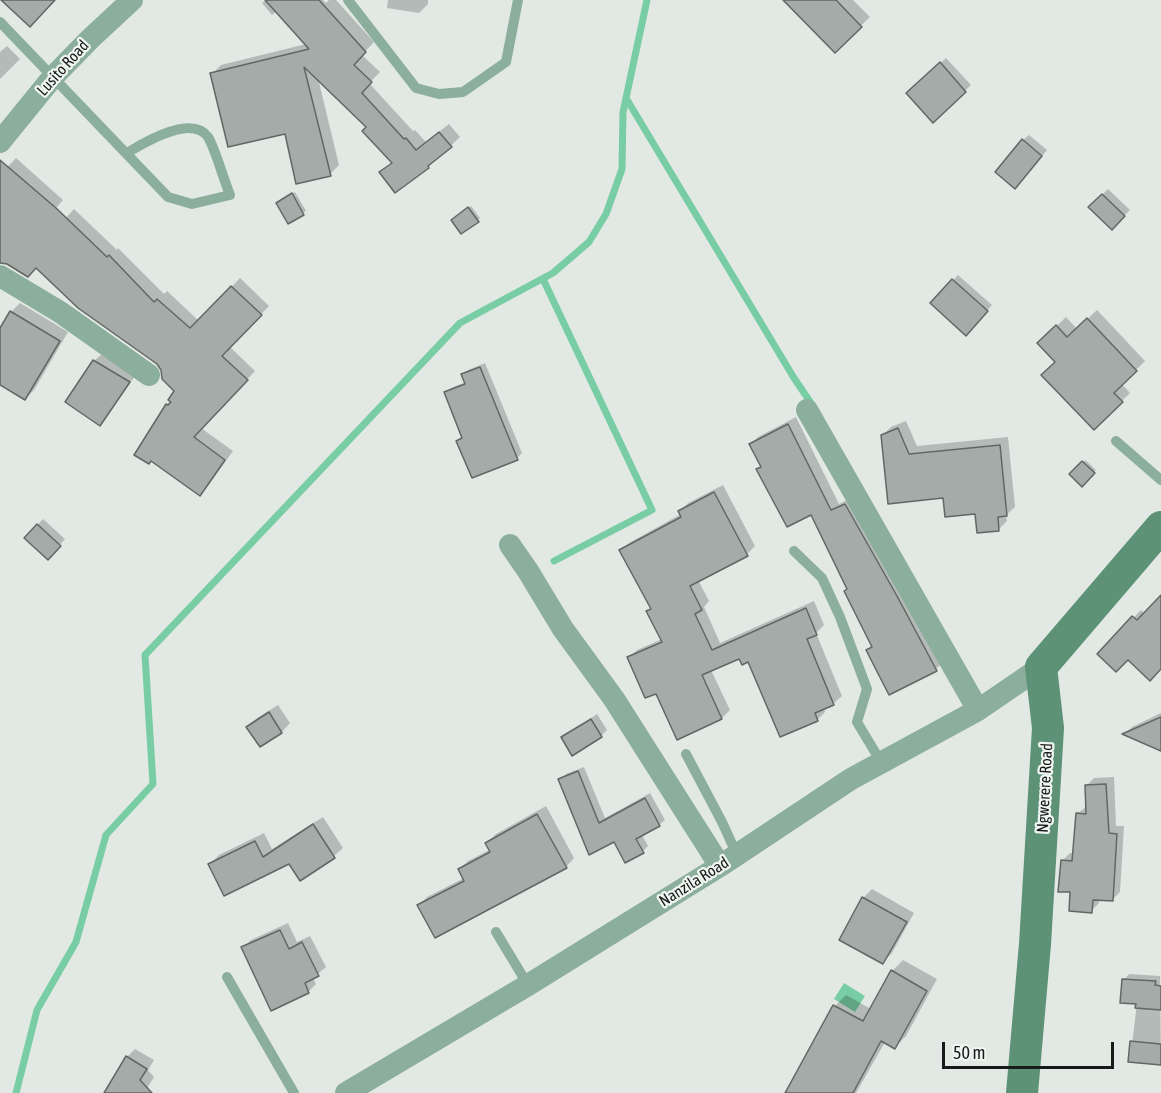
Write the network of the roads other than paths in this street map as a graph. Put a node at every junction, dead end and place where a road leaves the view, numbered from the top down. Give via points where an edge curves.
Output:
1 (132, 0) edge
2 (348, 0) edge
3 (518, 0) edge
4 (0, 22) edge
5 (52, 78) junction
6 (0, 142) edge
7 (127, 153) junction
8 (0, 276) edge
9 (149, 375) dead end
10 (807, 410) dead end
11 (1116, 441) dead end
12 (1161, 480) edge
13 (1161, 527) edge
14 (510, 545) dead end
15 (794, 551) dead end
16 (1041, 667) junction
17 (978, 710) junction
18 (687, 754) dead end
19 (881, 762) junction
20 (728, 861) junction
21 (496, 932) dead end
22 (227, 977) dead end
23 (528, 985) junction
24 (294, 1093) edge
25 (346, 1093) edge
26 (1022, 1093) edge

1 - 5 street, Lusito Road
2 - 3 lane via 416,88 439,94 463,92 507,62
4 - 5 lane
5 - 6 street, Lusito Road
5 - 7 lane
7 - 7 lane via 168,197 192,204 230,195 208,137 198,129 170,132
8 - 9 street via 60,312
10 - 17 street
11 - 12 lane
13 - 16 street
14 - 20 street via 563,629
15 - 19 lane via 822,578 840,617 867,689 857,722
16 - 17 street, Nanzila Road
16 - 26 street, Ngwerere Road via 1048,728
17 - 19 street, Nanzila Road
18 - 20 lane via 722,822
19 - 20 street, Nanzila Road
20 - 23 street, Nanzila Road
21 - 23 lane
22 - 24 lane
23 - 25 street, Nanzila Road

